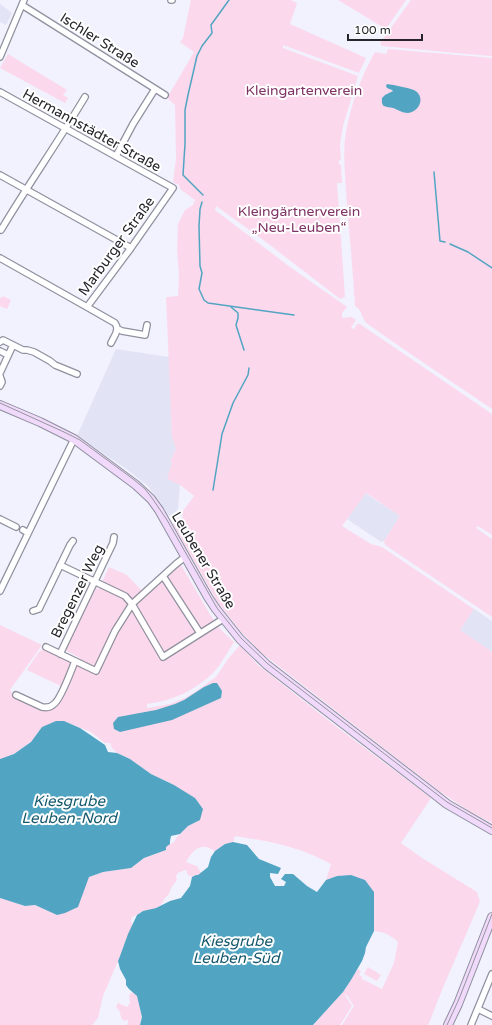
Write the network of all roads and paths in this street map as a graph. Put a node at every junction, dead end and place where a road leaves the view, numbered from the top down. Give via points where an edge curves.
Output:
1 (23, 2) edge
2 (0, 57) edge
3 (155, 89) junction
4 (0, 92) edge
5 (165, 95) dead end
6 (85, 97) dead end
7 (66, 128) junction
8 (116, 156) junction
9 (0, 175) edge
10 (173, 188) joint
11 (25, 190) junction
12 (1, 230) edge
13 (132, 248) junction
14 (0, 258) edge
15 (88, 307) junction
16 (147, 325) dead end
17 (118, 329) junction
18 (0, 342) edge
19 (111, 343) dead end
20 (13, 345) junction
21 (0, 351) edge
22 (8, 355) junction
23 (0, 372) edge
24 (77, 374) dead end
25 (0, 376) edge
26 (0, 386) edge
27 (0, 405) edge
28 (74, 439) junction
29 (0, 519) edge
30 (16, 527) dead end
31 (114, 537) dead end
32 (74, 541) dead end
33 (185, 557) junction
34 (60, 565) junction
35 (164, 576) junction
36 (95, 582) junction
37 (0, 591) edge
38 (132, 604) junction
39 (33, 611) dead end
40 (223, 619) junction
41 (200, 633) junction
42 (46, 647) dead end
43 (60, 654) junction
44 (75, 662) junction
45 (16, 695) dead end
46 (492, 830) edge
47 (492, 917) edge
48 (492, 974) edge
49 (478, 1009) junction
50 (492, 1016) edge
51 (448, 1025) edge
52 (471, 1025) edge

1 - 2 street
1 - 3 street, Ischler Straße
3 - 5 street, Ischler Straße
3 - 8 street
4 - 7 street, Hermannstädter Straße
6 - 7 street
7 - 8 street, Hermannstädter Straße
7 - 11 street
8 - 10 street, Hermannstädter Straße
9 - 11 street
10 - 13 street, Marburger Straße
11 - 12 street
11 - 13 street
13 - 15 street, Marburger Straße
14 - 15 street
15 - 17 street, Marburger Straße via 115,323
16 - 17 street, Marburger Straße via 144,337
17 - 19 street
18 - 20 street via 3,340
20 - 22 street
20 - 24 street via 34,352 55,365
21 - 22 street
22 - 23 street
25 - 26 street
27 - 28 street, Leubener Straße
28 - 33 street, Leubener Straße via 151,499
28 - 37 street via 26,531
29 - 30 street
31 - 36 street, Bregenzer Weg
32 - 34 street
33 - 35 street
33 - 40 street, Leubener Straße
34 - 36 street
34 - 39 street via 39,609
35 - 38 street
35 - 41 street
36 - 38 street via 125,596
36 - 43 street, Bregenzer Weg
38 - 41 street via 164,657
38 - 44 street via 115,631 96,671
40 - 41 street
40 - 46 street, Leubener Straße via 244,644 273,669 433,794
42 - 43 street
43 - 44 street
44 - 45 street via 53,706 42,707
47 - 51 street
48 - 49 street
49 - 50 street
49 - 52 street

